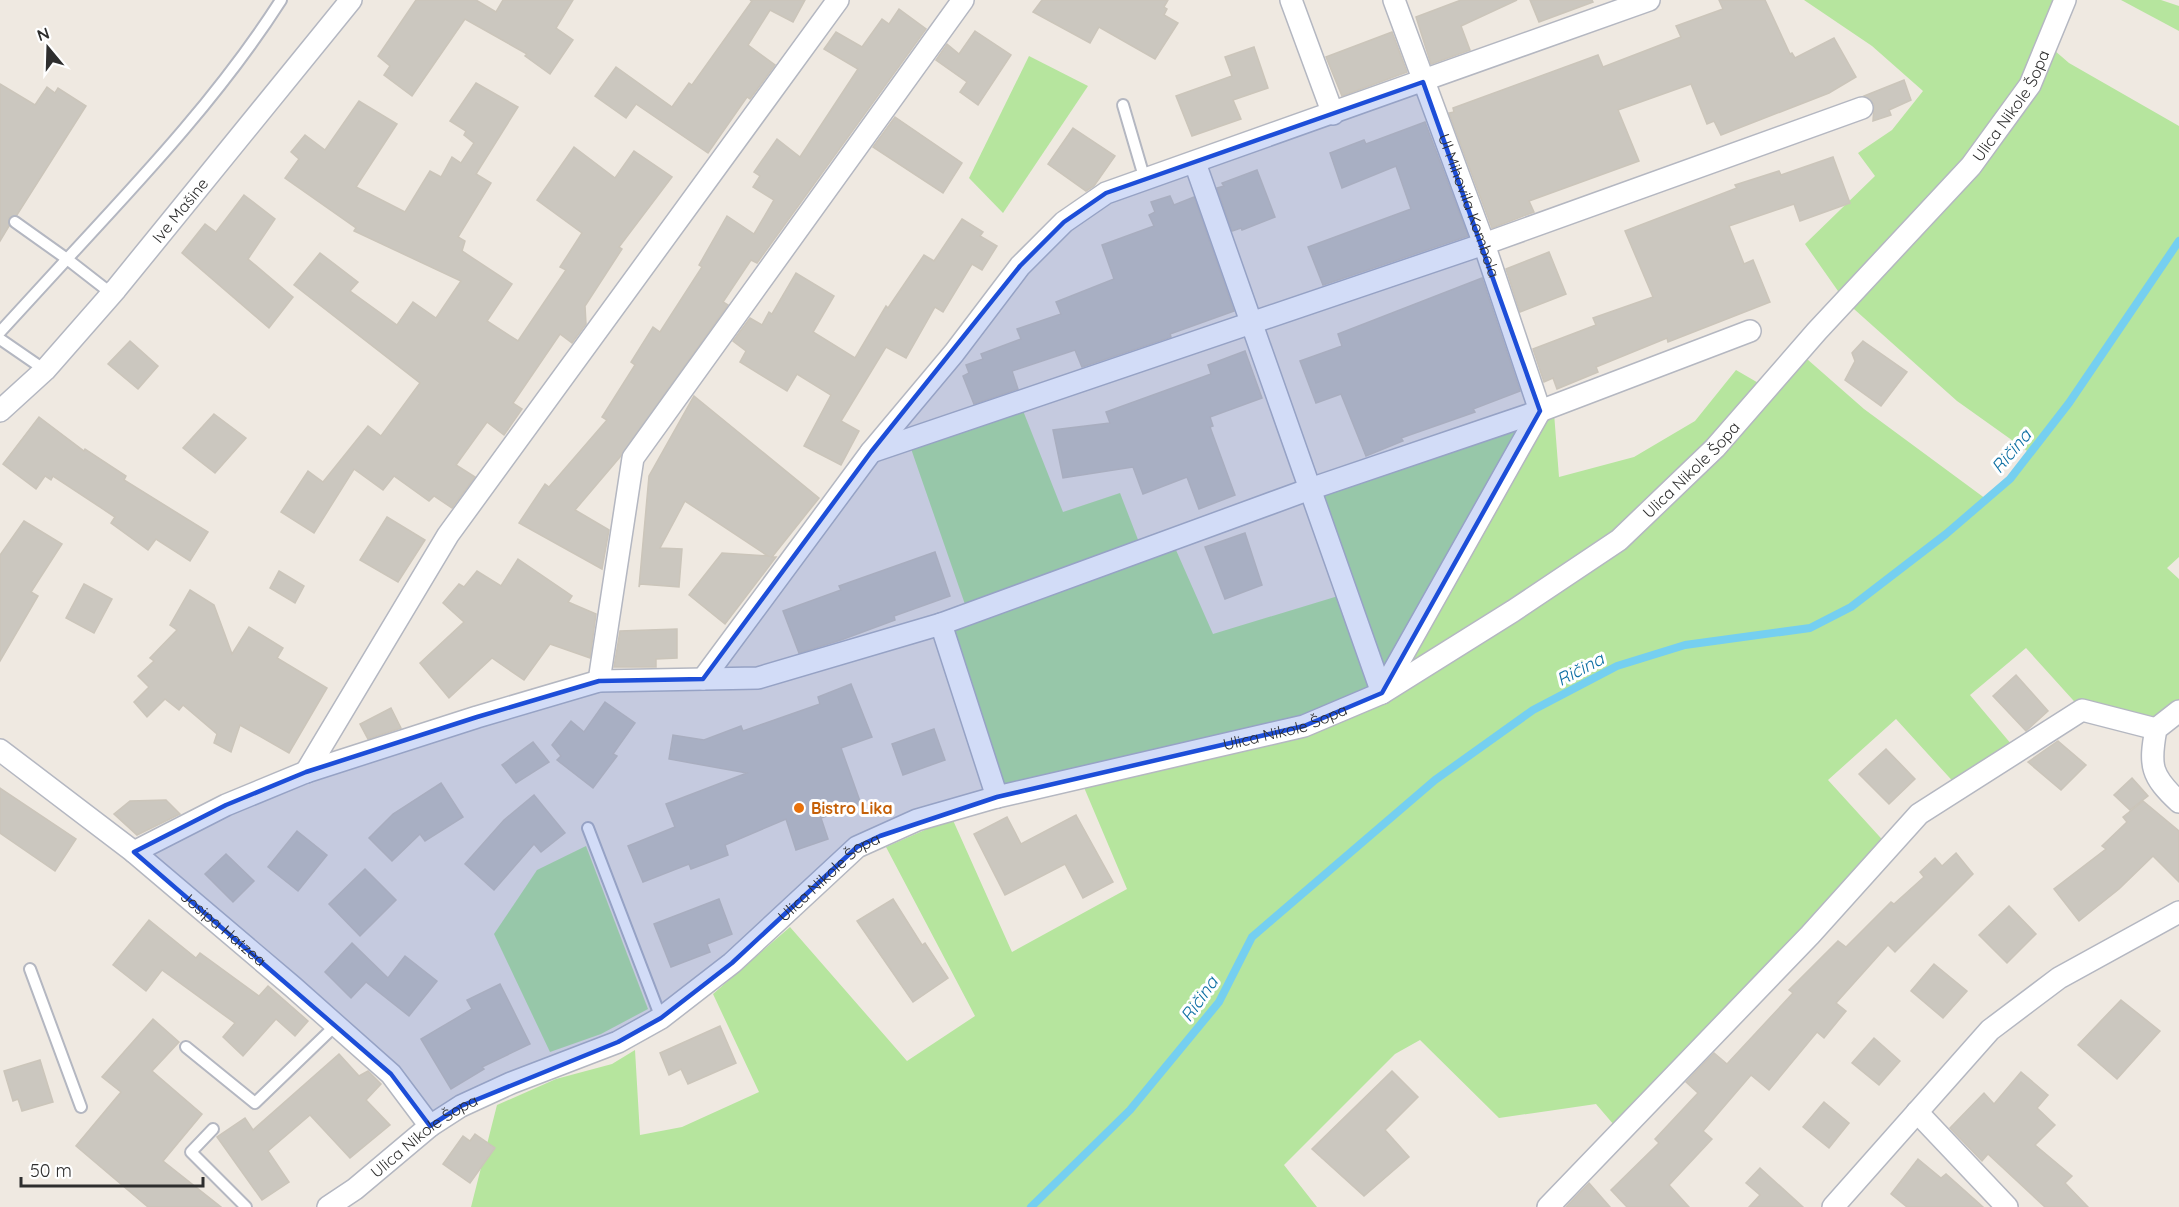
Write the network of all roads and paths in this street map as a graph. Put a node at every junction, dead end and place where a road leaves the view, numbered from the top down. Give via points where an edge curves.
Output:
1 (281, 0) edge
2 (351, 0) edge
3 (838, 0) edge
4 (963, 0) edge
5 (1291, 0) edge
6 (1394, 0) edge
7 (1649, 0) edge
8 (2065, 0) edge
9 (1423, 82) junction
10 (1123, 105) dead end
11 (1862, 108) dead end
12 (1333, 114) junction
13 (1195, 163) junction
14 (1145, 180) junction
15 (15, 222) dead end
16 (1484, 244) junction
17 (67, 259) junction
18 (112, 294) junction
19 (1252, 323) junction
20 (1750, 331) dead end
21 (0, 332) edge
22 (0, 339) edge
23 (45, 370) junction
24 (0, 411) edge
25 (1540, 411) junction
26 (871, 452) junction
27 (1310, 489) junction
28 (941, 624) junction
29 (703, 679) junction
30 (599, 681) junction
31 (1382, 693) junction
32 (2179, 711) edge
33 (2156, 729) junction
34 (0, 750) edge
35 (306, 772) junction
36 (997, 797) junction
37 (2179, 802) edge
38 (588, 828) dead end
39 (134, 852) junction
40 (2179, 912) edge
41 (30, 969) dead end
42 (661, 1018) junction
43 (336, 1025) junction
44 (186, 1047) dead end
45 (81, 1107) dead end
46 (1917, 1112) junction
47 (430, 1126) junction
48 (213, 1129) dead end
49 (246, 1207) edge
50 (328, 1207) edge
51 (1548, 1207) edge
52 (1833, 1207) edge
53 (2007, 1207) edge

1 - 17 lane via 253,44 134,187
2 - 18 street, Ive Mašine
3 - 35 street via 448,535
4 - 30 street via 633,458
5 - 12 street
6 - 9 street, Ul Mihovila Kombola
7 - 9 street
8 - 31 street, Ulica Nikole Šopa via 2030,85 1971,166 1817,331 1715,448 1619,540
9 - 12 street
9 - 16 street, Ul Mihovila Kombola
10 - 14 lane
11 - 16 street
12 - 13 street
13 - 14 street
13 - 19 street
14 - 26 street via 1106,193 1064,222 1020,266
15 - 17 lane
16 - 19 street
16 - 25 street, Ul Mihovila Kombola
17 - 18 lane
17 - 21 lane
18 - 23 street, Ive Mašine
19 - 26 street
19 - 27 street
20 - 25 street
22 - 23 lane
23 - 24 street, Ive Mašine
25 - 27 street
25 - 31 street
26 - 29 street
27 - 28 street
27 - 31 street
28 - 29 street via 758,678
28 - 36 street
29 - 30 street
30 - 35 street
31 - 36 street, Ulica Nikole Šopa via 1304,726
32 - 33 street
33 - 37 street via 2151,755 2159,782
33 - 51 street via 2082,710 1919,814 1810,935
34 - 39 street, Josipa Hatzea
35 - 39 street via 226,805
36 - 42 street, Ulica Nikole Šopa via 917,820 857,847 732,963
38 - 42 lane
39 - 43 street, Josipa Hatzea
40 - 46 street via 2059,978 1989,1030
41 - 45 lane
42 - 47 street, Ulica Nikole Šopa via 618,1042 461,1106
43 - 44 lane via 255,1103
43 - 47 street, Josipa Hatzea via 391,1074
46 - 52 street
46 - 53 street
47 - 50 street, Ulica Nikole Šopa
48 - 49 lane via 191,1152

